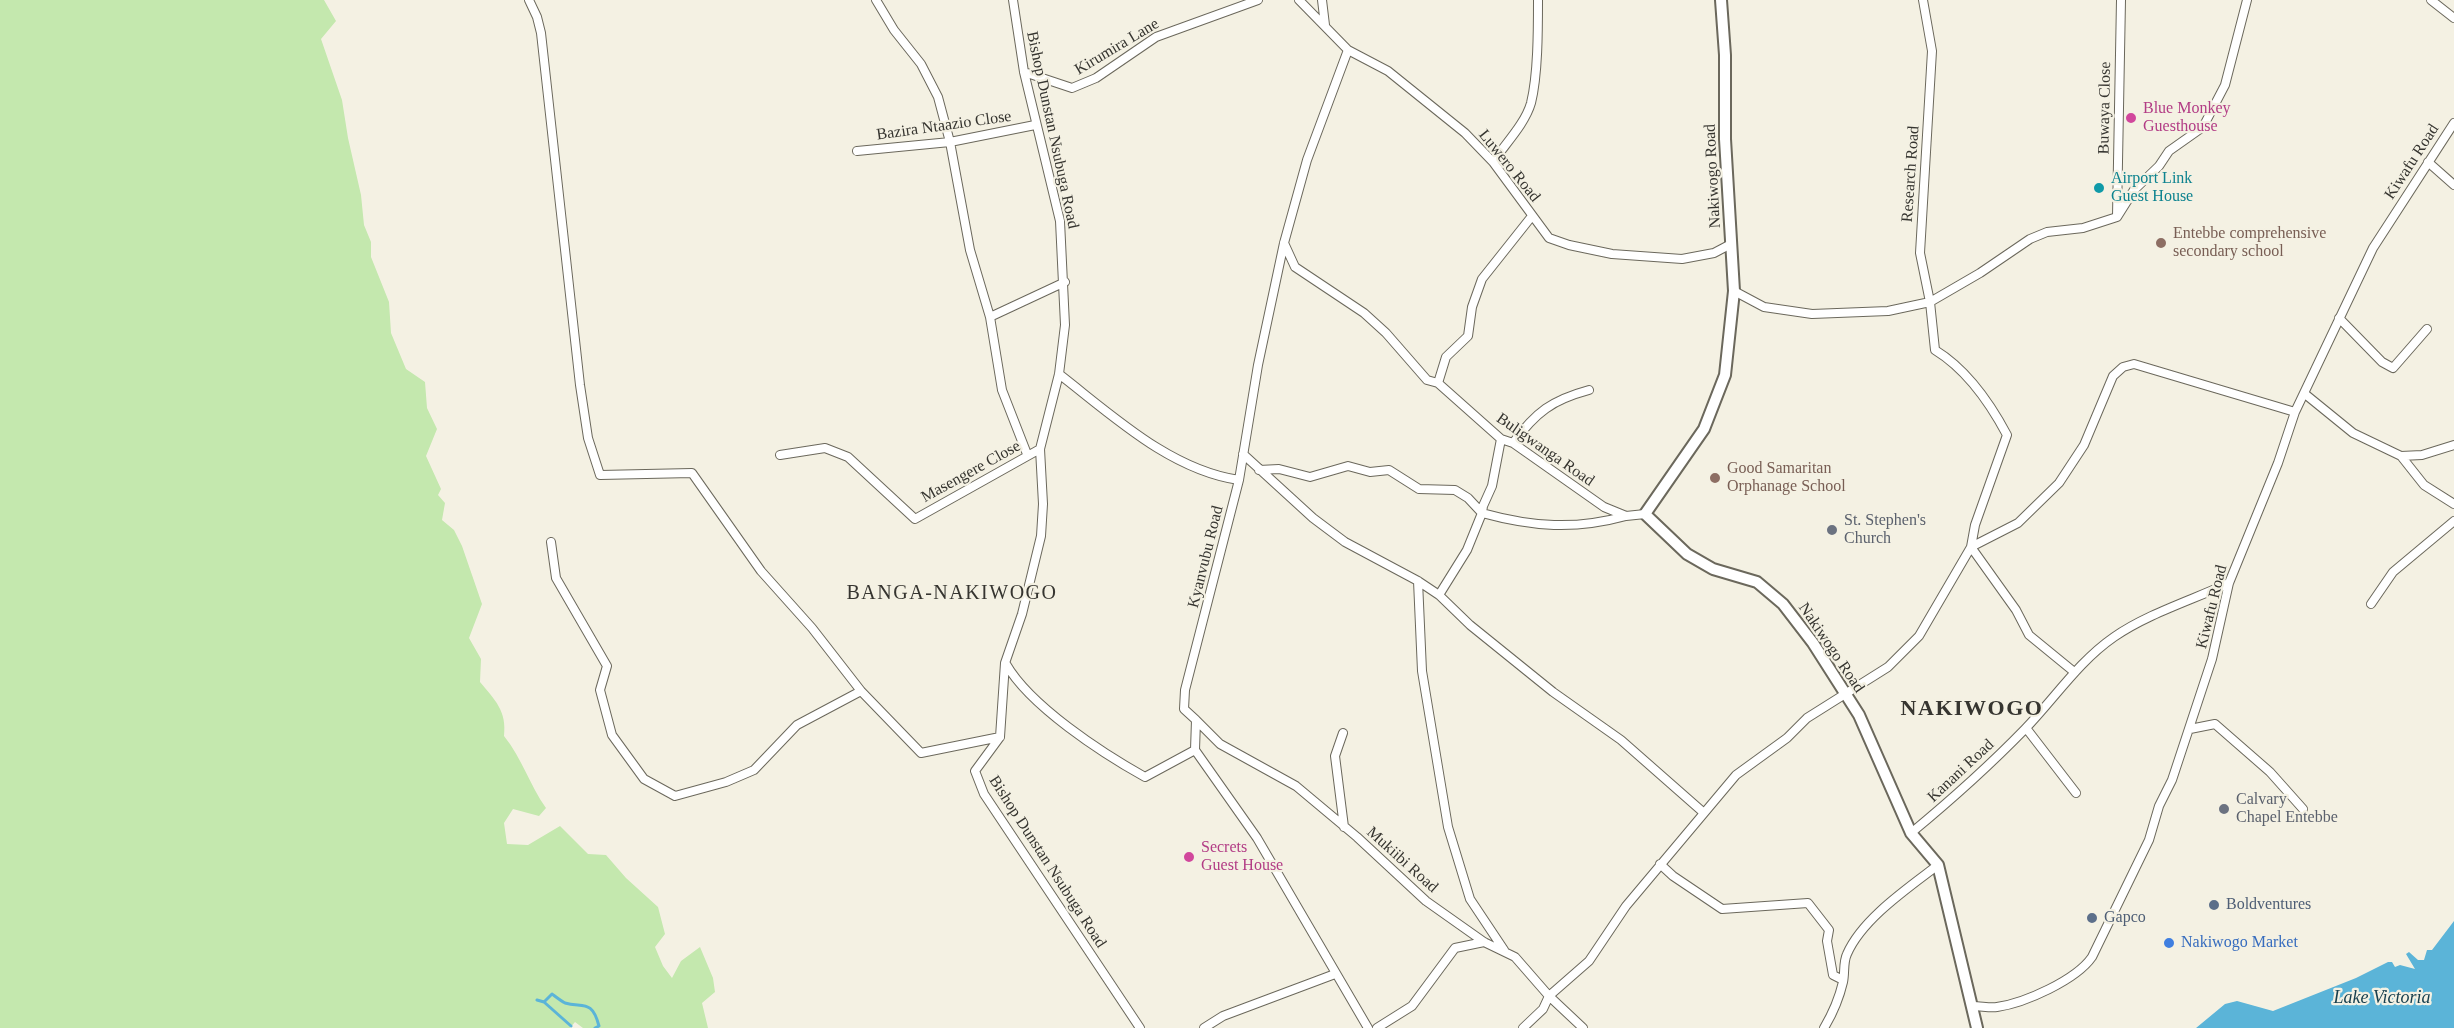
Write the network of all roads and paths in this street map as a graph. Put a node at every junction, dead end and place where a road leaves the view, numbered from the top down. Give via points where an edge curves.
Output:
1 (529, 0) edge
2 (876, 0) edge
3 (1013, 0) edge
4 (1258, 0) edge
5 (1299, 0) edge
6 (1322, 0) edge
7 (1538, 0) edge
8 (1721, 0) edge
9 (1923, 0) edge
10 (2121, 0) edge
11 (2247, 0) edge
12 (2431, 0) edge
13 (2454, 18) edge
14 (1325, 26) junction
15 (1348, 50) junction
16 (1024, 72) junction
17 (2454, 123) edge
18 (1035, 125) junction
19 (950, 142) junction
20 (857, 151) dead end
21 (1493, 162) junction
22 (2428, 162) junction
23 (2454, 185) edge
24 (1532, 216) junction
25 (2116, 217) junction
26 (1284, 243) junction
27 (1731, 244) junction
28 (1065, 282) junction
29 (1734, 291) junction
30 (1930, 302) junction
31 (990, 317) junction
32 (2339, 318) junction
33 (2427, 329) dead end
34 (1059, 374) junction
35 (1437, 383) junction
36 (1589, 390) dead end
37 (2305, 394) junction
38 (2295, 412) junction
39 (1501, 439) junction
40 (1513, 443) junction
41 (2454, 445) edge
42 (1040, 449) junction
43 (1027, 454) junction
44 (1243, 454) junction
45 (780, 455) dead end
46 (2402, 456) junction
47 (1259, 470) junction
48 (1239, 480) junction
49 (2454, 504) edge
50 (1482, 513) junction
51 (1645, 514) junction
52 (1626, 516) junction
53 (2454, 521) edge
54 (551, 542) dead end
55 (1971, 547) junction
56 (1418, 581) junction
57 (2229, 584) junction
58 (1439, 596) junction
59 (2371, 604) dead end
60 (1005, 663) junction
61 (2073, 672) junction
62 (861, 691) junction
63 (1844, 694) junction
64 (1196, 720) junction
65 (2026, 728) junction
66 (2190, 729) junction
67 (1343, 733) dead end
68 (1000, 737) junction
69 (1195, 750) junction
70 (2076, 793) dead end
71 (2303, 809) dead end
72 (1704, 813) junction
73 (1344, 827) junction
74 (1911, 833) junction
75 (1660, 864) junction
76 (1938, 865) junction
77 (1484, 942) junction
78 (1505, 951) junction
79 (1335, 974) junction
80 (1843, 980) junction
81 (1549, 996) junction
82 (1973, 1006) junction
83 (1140, 1028) edge
84 (1204, 1028) edge
85 (1368, 1028) edge
86 (1377, 1028) edge
87 (1523, 1028) edge
88 (1583, 1028) edge
89 (1824, 1028) edge
90 (1977, 1028) edge

1 - 62 street via 541,33 588,438 600,475 692,473 761,571
2 - 19 street via 930,80
3 - 16 street, Bishop Dunstan Nsubuga Road
4 - 16 street, Kirumira Lane via 1156,37 1096,78 1072,88
5 - 14 street, Luwero Road
6 - 14 street
7 - 21 street via 1531,103
8 - 27 street, Nakiwogo Road
9 - 30 street, Research Road via 1932,51 1920,252
10 - 25 street, Buwaya Close
11 - 25 street via 2225,85 2202,127 2169,151
12 - 13 street
14 - 15 street, Luwero Road
15 - 21 street, Luwero Road via 1388,71 1422,97
15 - 26 street, Kyanvubu Road via 1307,160
16 - 18 street, Bishop Dunstan Nsubuga Road
17 - 22 street, Kiwafu Road
18 - 19 street, Bazira Ntaazio Close
18 - 28 street, Bishop Dunstan Nsubuga Road via 1060,221
19 - 20 street, Bazira Ntaazio Close
19 - 31 street via 970,250
21 - 24 street, Luwero Road
22 - 23 street
22 - 32 street, Kiwafu Road via 2379,238
24 - 27 street, Luwero Road via 1549,238 1612,254 1682,259 1714,253
24 - 35 street via 1482,279 1472,307 1468,336 1446,357
25 - 30 street via 2030,239
26 - 35 street, Buligwanga Road via 1295,267 1364,313 1427,380
26 - 44 street, Kyanvubu Road via 1257,365
27 - 29 street, Nakiwogo Road
28 - 31 street
28 - 34 street, Bishop Dunstan Nsubuga Road
29 - 30 street via 1764,307 1812,314 1888,311
29 - 51 street, Nakiwogo Road via 1725,375 1712,414
30 - 55 street, Research Road via 1935,350 1984,397 2007,435
31 - 43 street via 1002,390
32 - 33 street via 2392,368
32 - 37 street, Kiwafu Road
34 - 42 street, Bishop Dunstan Nsubuga Road
34 - 48 street via 1150,442 1185,463 1211,475
35 - 39 street, Buligwanga Road
36 - 40 street via 1559,398 1546,407
37 - 38 street, Kiwafu Road
37 - 46 street via 2353,433
38 - 55 street via 2134,364 2123,367 2113,376 2084,445 2059,483 2018,523
38 - 57 street, Kiwafu Road
39 - 40 street, Buligwanga Road
39 - 50 street
40 - 52 street, Buligwanga Road via 1604,507
41 - 46 street via 2422,455
42 - 43 street, Masengere Close
42 - 60 street, Bishop Dunstan Nsubuga Road via 1041,537
43 - 45 street, Masengere Close via 915,519 848,457 825,448
44 - 47 street
44 - 48 street, Kyanvubu Road
46 - 49 street via 2424,485
47 - 50 street via 1279,469 1310,477 1344,466 1371,472 1389,470 1419,489 1455,490
47 - 56 street via 1345,542
48 - 64 street, Kyanvubu Road via 1185,690 1184,709
50 - 52 street via 1516,523 1581,526
50 - 58 street via 1467,550
51 - 52 street
51 - 63 street, Nakiwogo Road via 1687,554 1713,569 1757,582 1783,604
53 - 59 street via 2393,572
54 - 62 street via 556,578 607,666 600,690 612,735 644,779 675,796 726,783 753,770 797,725
55 - 61 street via 2029,635
55 - 63 street via 1919,636 1888,667
56 - 58 street
56 - 78 street via 1422,671 1448,827 1470,899
57 - 61 street, Kanani Road via 2115,636
57 - 66 street, Kiwafu Road via 2212,659
58 - 72 street via 1553,692 1621,740
60 - 68 street, Bishop Dunstan Nsubuga Road
60 - 69 street via 1013,678 1038,702 1145,777
61 - 65 street, Kanani Road
62 - 68 street via 921,753
63 - 72 street via 1736,775
63 - 74 street, Nakiwogo Road via 1858,715
64 - 69 street, Kyanvubu Road
64 - 73 street, Mukiibi Road via 1220,744 1296,786
65 - 70 street
65 - 74 street, Kanani Road via 1953,799
66 - 71 street via 2215,724 2270,772
66 - 82 street, Kiwafu Road via 2149,840 2082,970 2062,984 1997,1007
67 - 73 street via 1335,756
68 - 83 street, Bishop Dunstan Nsubuga Road via 975,771 978,783
69 - 79 street via 1257,838
72 - 75 street
73 - 77 street, Mukiibi Road via 1426,901
74 - 76 street, Nakiwogo Road
75 - 80 street via 1722,909 1808,903 1829,930 1833,975
75 - 81 street via 1589,961
76 - 80 street via 1886,906 1856,939 1846,956
76 - 82 street, Nakiwogo Road
77 - 78 street, Mukiibi Road
77 - 86 street via 1455,948 1412,1006
78 - 81 street, Mukiibi Road via 1532,974
79 - 84 street via 1223,1016
79 - 85 street
80 - 89 street via 1834,1011
81 - 87 street
81 - 88 street, Mukiibi Road
82 - 90 street, Nakiwogo Road

